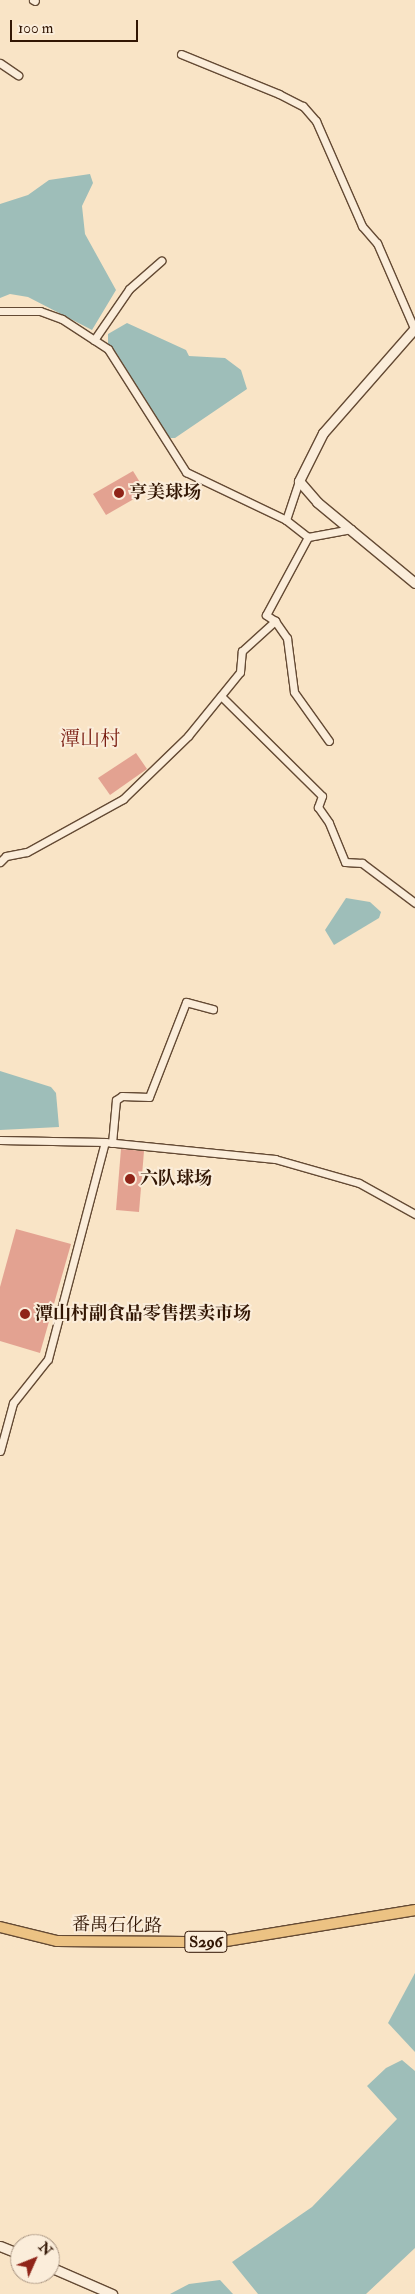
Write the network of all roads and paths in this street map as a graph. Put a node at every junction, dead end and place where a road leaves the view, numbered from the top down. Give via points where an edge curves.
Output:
1 (182, 54) dead end
2 (0, 63) edge
3 (18, 75) dead end
4 (161, 262) dead end
5 (0, 311) edge
6 (415, 328) edge
7 (94, 340) junction
8 (299, 481) junction
9 (286, 520) junction
10 (351, 529) junction
11 (308, 537) junction
12 (415, 583) edge
13 (274, 622) junction
14 (221, 696) junction
15 (329, 741) dead end
16 (0, 862) edge
17 (415, 903) edge
18 (213, 1009) dead end
19 (0, 1140) edge
20 (108, 1142) junction
21 (415, 1214) edge
22 (0, 1451) edge
23 (413, 1910) edge
24 (0, 1927) edge
25 (60, 2271) edge
26 (112, 2294) edge

1 - 6 street via 279,94 302,106 316,121 362,226 377,243
2 - 3 street
4 - 7 street via 128,289
5 - 7 street via 40,311 62,319
6 - 8 street via 323,433
7 - 9 street via 108,349 186,472
8 - 9 street
8 - 10 street via 317,502
9 - 11 street
10 - 11 street
10 - 12 street
11 - 13 street via 266,615
13 - 14 street via 242,651 240,672
13 - 15 street via 287,638 294,692
14 - 16 street via 188,736 123,799 26,852 6,856
14 - 17 street via 322,796 318,807 329,823 345,862 362,863
18 - 20 street via 186,1002 149,1097 122,1096 116,1100
19 - 20 street
20 - 21 street via 275,1159 358,1183
20 - 22 street via 48,1359 13,1403
23 - 24 main road, 番禺石化路 / S296 via 220,1942 56,1941
25 - 26 street

